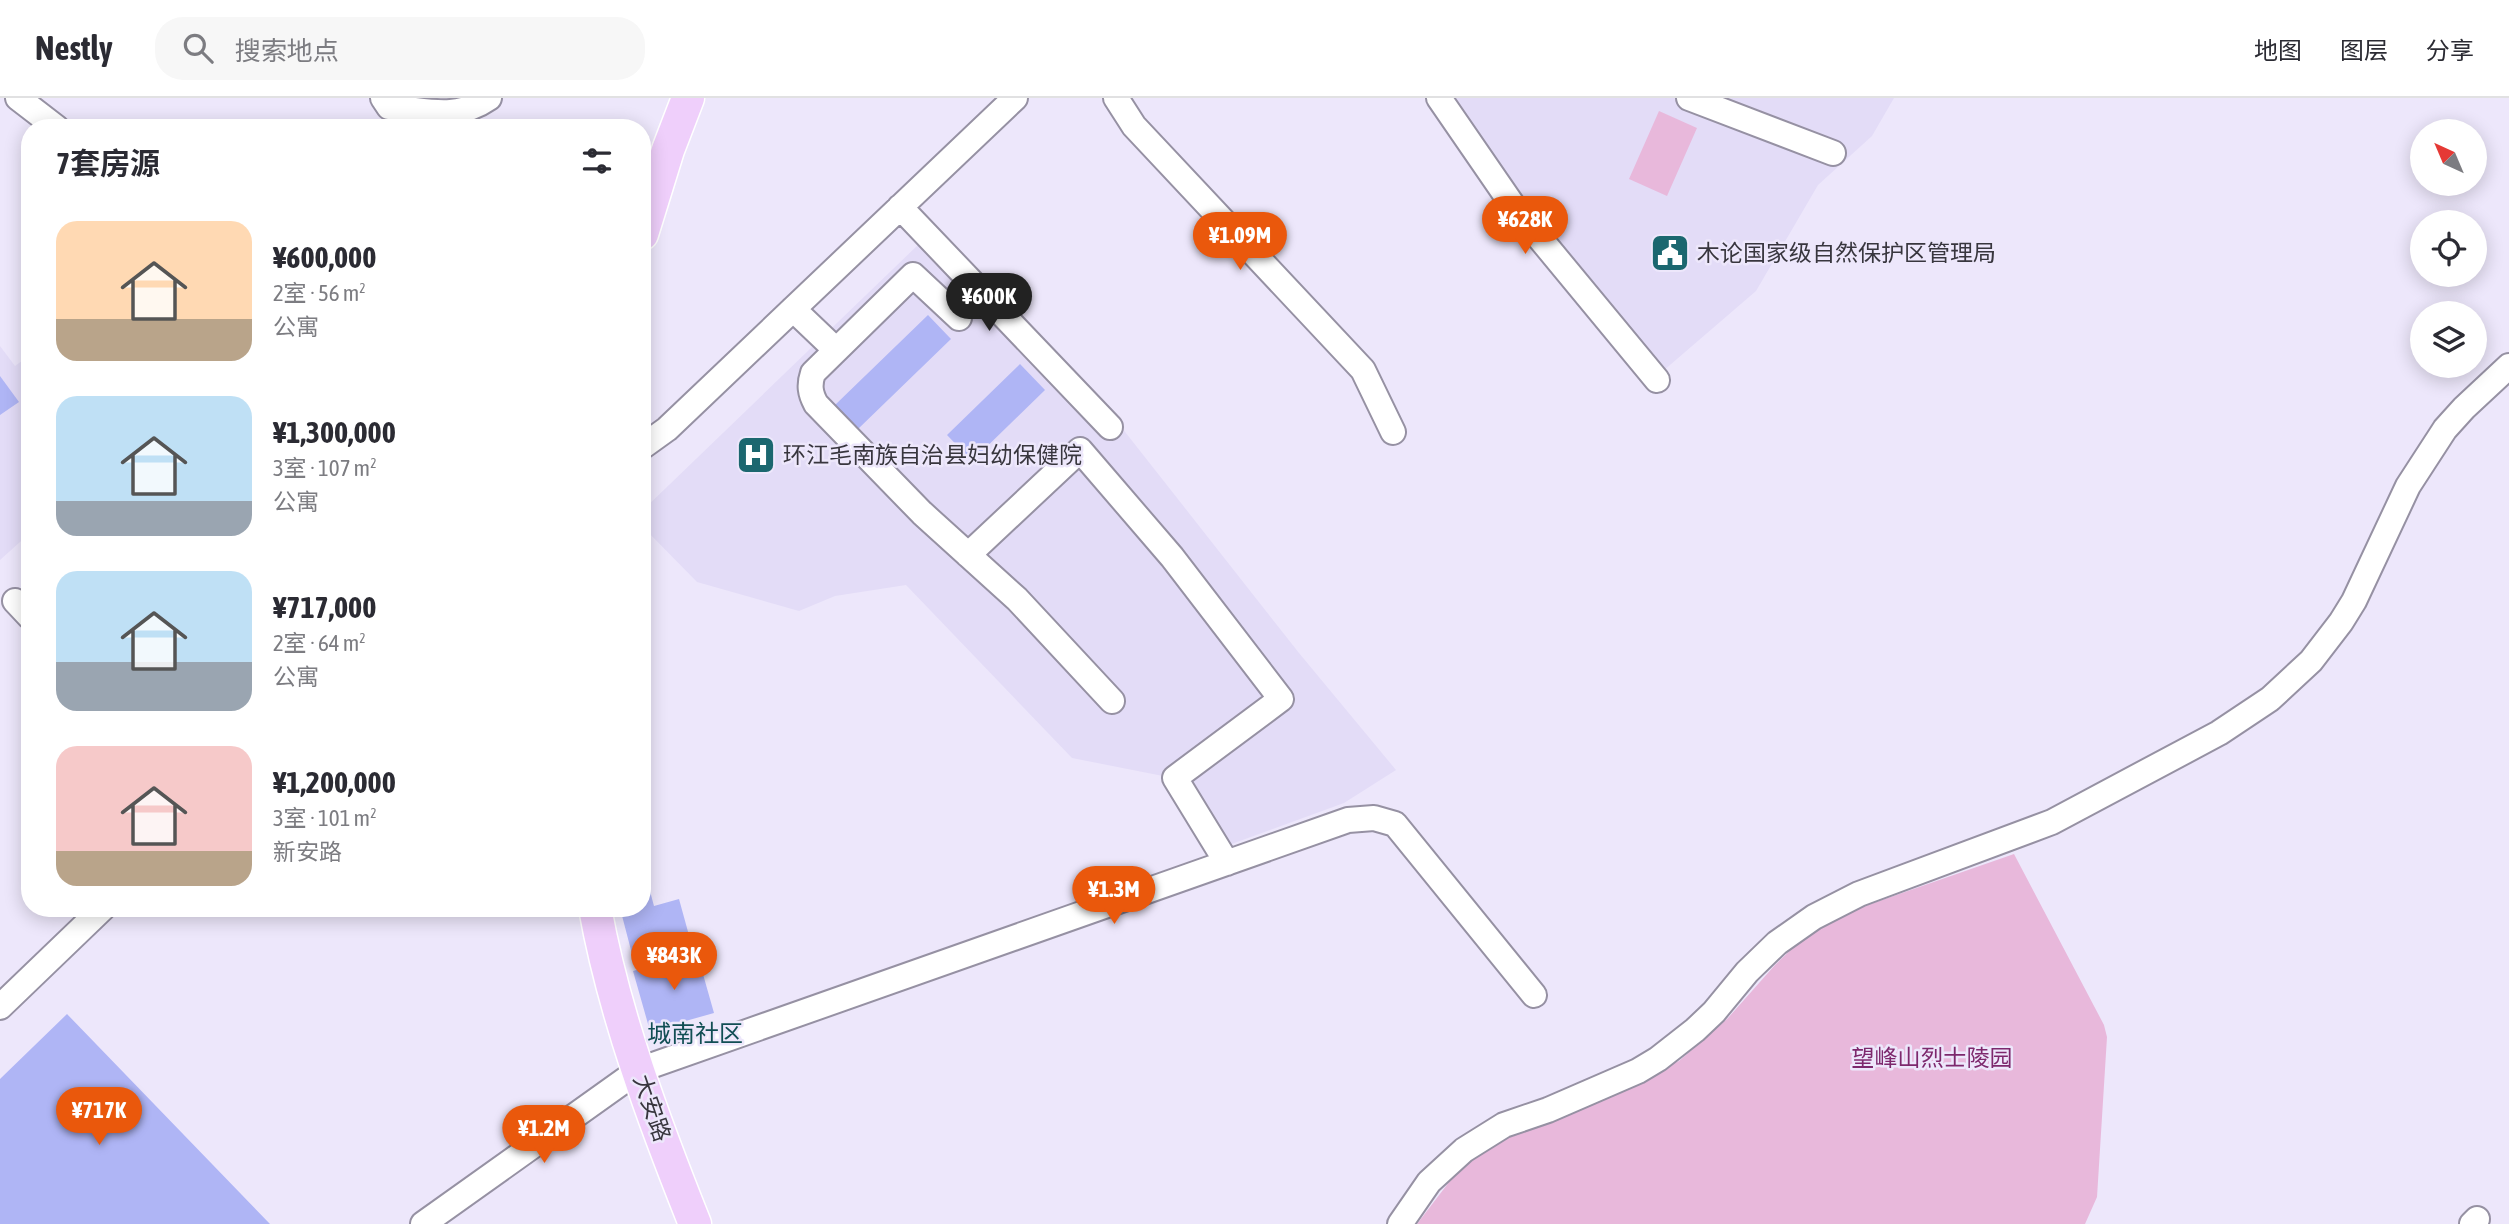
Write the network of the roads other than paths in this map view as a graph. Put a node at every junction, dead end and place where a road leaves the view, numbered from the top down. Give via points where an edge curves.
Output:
1 (18, 98) edge
2 (489, 98) edge
3 (688, 98) edge
4 (1016, 98) edge
5 (1116, 98) edge
6 (1438, 98) edge
7 (1689, 98) edge
8 (386, 102) edge
9 (45, 119) edge
10 (1833, 153) dead end
11 (651, 205) edge
12 (900, 207) junction
13 (793, 309) junction
14 (959, 318) dead end
15 (836, 350) junction
16 (2509, 366) edge
17 (1657, 380) dead end
18 (1110, 428) dead end
19 (1393, 432) dead end
20 (651, 441) edge
21 (968, 555) junction
22 (1112, 701) dead end
23 (1227, 863) junction
24 (94, 917) edge
25 (596, 917) edge
26 (1534, 995) dead end
27 (0, 1007) edge
28 (639, 1070) junction
29 (423, 1224) edge
30 (695, 1224) edge
31 (1400, 1224) edge

1 - 9 street
2 - 8 street via 454,113
3 - 11 main road
4 - 12 street
5 - 19 street via 1134,126 1363,370
6 - 17 street via 1514,207
7 - 10 street
12 - 13 street
12 - 18 street
13 - 15 street
13 - 20 street
14 - 15 street via 912,275
15 - 21 street via 813,373 810,388 816,404
16 - 31 street via 2445,429 2408,486 2341,622 2311,661 2270,699 2219,733 2052,822 1859,894 1814,917 1777,943 1714,1012 1658,1059 1548,1110 1504,1125 1464,1150 1429,1182
21 - 22 street via 1017,599
21 - 23 street via 1080,450 1172,557 1282,699 1175,778
23 - 26 street via 1348,820 1374,818 1395,824
23 - 28 street
24 - 27 street
25 - 28 main road, 大安路
28 - 29 street
28 - 30 main road, 大安路

